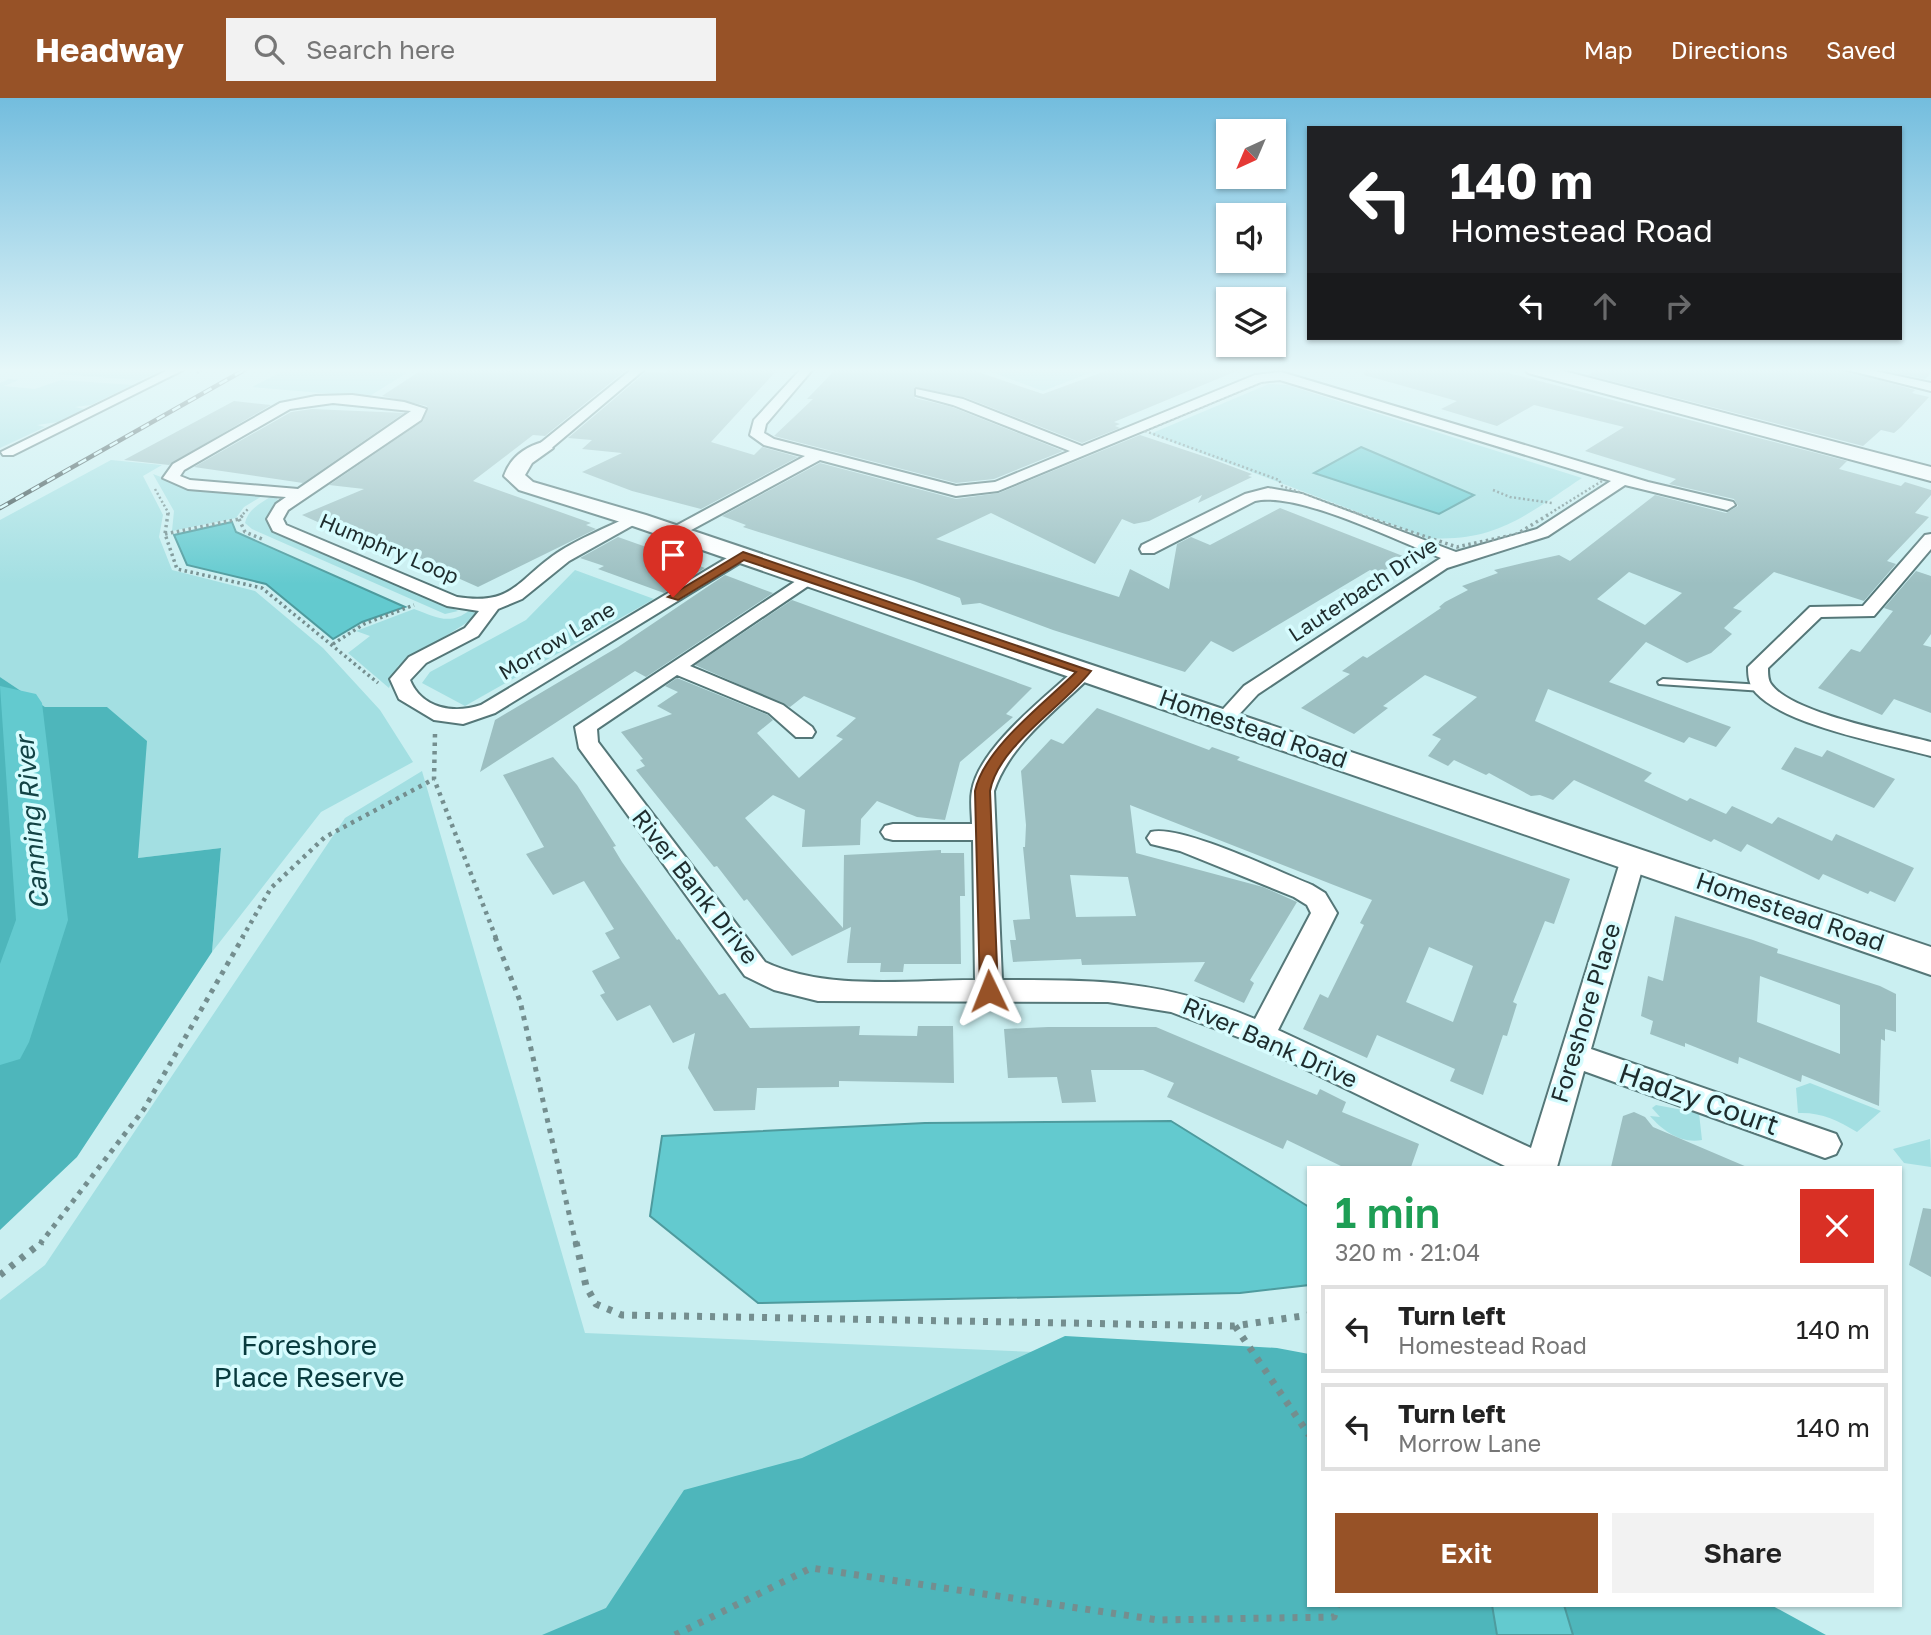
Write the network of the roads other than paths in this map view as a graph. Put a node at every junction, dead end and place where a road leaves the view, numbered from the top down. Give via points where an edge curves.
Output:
1 (31, 441) edge
2 (224, 441) edge
3 (381, 441) edge
4 (552, 441) edge
5 (767, 441) edge
6 (1056, 441) edge
7 (1107, 441) edge
8 (1499, 441) edge
9 (1817, 441) edge
10 (543, 448) joint
11 (1082, 451) junction
12 (8, 452) dead end
13 (818, 455) junction
14 (1928, 469) edge
15 (1623, 479) junction
16 (301, 494) junction
17 (1727, 505) dead end
18 (636, 519) junction
19 (676, 533) junction
20 (1931, 539) edge
21 (1148, 549) dead end
22 (743, 556) junction
23 (1454, 557) junction
24 (808, 578) junction
25 (490, 605) junction
26 (675, 667) junction
27 (1085, 671) junction
28 (1663, 682) dead end
29 (1763, 688) junction
30 (1225, 719) junction
31 (804, 732) dead end
32 (1931, 749) edge
33 (893, 832) dead end
34 (984, 832) junction
35 (1159, 838) dead end
36 (1633, 859) junction
37 (1931, 961) edge
38 (989, 991) junction
39 (1261, 1035) junction
40 (1573, 1055) junction
41 (1825, 1144) dead end
42 (1538, 1166) edge
43 (1540, 1166) edge

1 - 12 street
2 - 16 street, Humphry Loop via 178,467 171,478 188,484
3 - 16 street, Humphry Loop
4 - 10 street, Homestead Road
5 - 13 street
6 - 11 street
7 - 11 street
8 - 15 street
9 - 14 main road
10 - 18 street, Homestead Road via 524,458 514,476 526,486
11 - 13 street via 998,486 956,491
13 - 19 street
15 - 17 street
15 - 23 street, Lauterbach Drive via 1548,530
16 - 25 street, Humphry Loop via 282,507 275,519 279,528 453,602
18 - 19 street, Homestead Road
18 - 25 street, Humphry Loop via 562,558 527,590
19 - 22 street, Homestead Road
20 - 29 street via 1868,612 1816,611 1797,626 1758,667
21 - 23 street via 1250,497 1268,493 1297,496
22 - 24 street, Homestead Road
22 - 25 street, Morrow Lane via 488,709 463,718 441,716 406,695 400,679 416,661 473,631 484,621
23 - 30 street, Lauterbach Drive via 1251,690
24 - 26 street, River Bank Drive
24 - 27 street, Homestead Road
26 - 31 street via 776,709
26 - 38 street, River Bank Drive via 586,727 587,743 755,969 784,983 818,990
27 - 30 street, Homestead Road
27 - 34 street via 990,767 983,791
28 - 29 lane
29 - 32 street via 1819,718
30 - 36 street, Homestead Road
33 - 34 street
34 - 38 street
35 - 39 street via 1186,844 1303,891 1316,899 1324,913
36 - 37 street, Homestead Road
36 - 40 street, Foreshore Place
38 - 39 street, River Bank Drive via 1150,994 1195,1006
39 - 42 street, River Bank Drive
40 - 41 street, Hadzy Court
40 - 43 street, Foreshore Place

